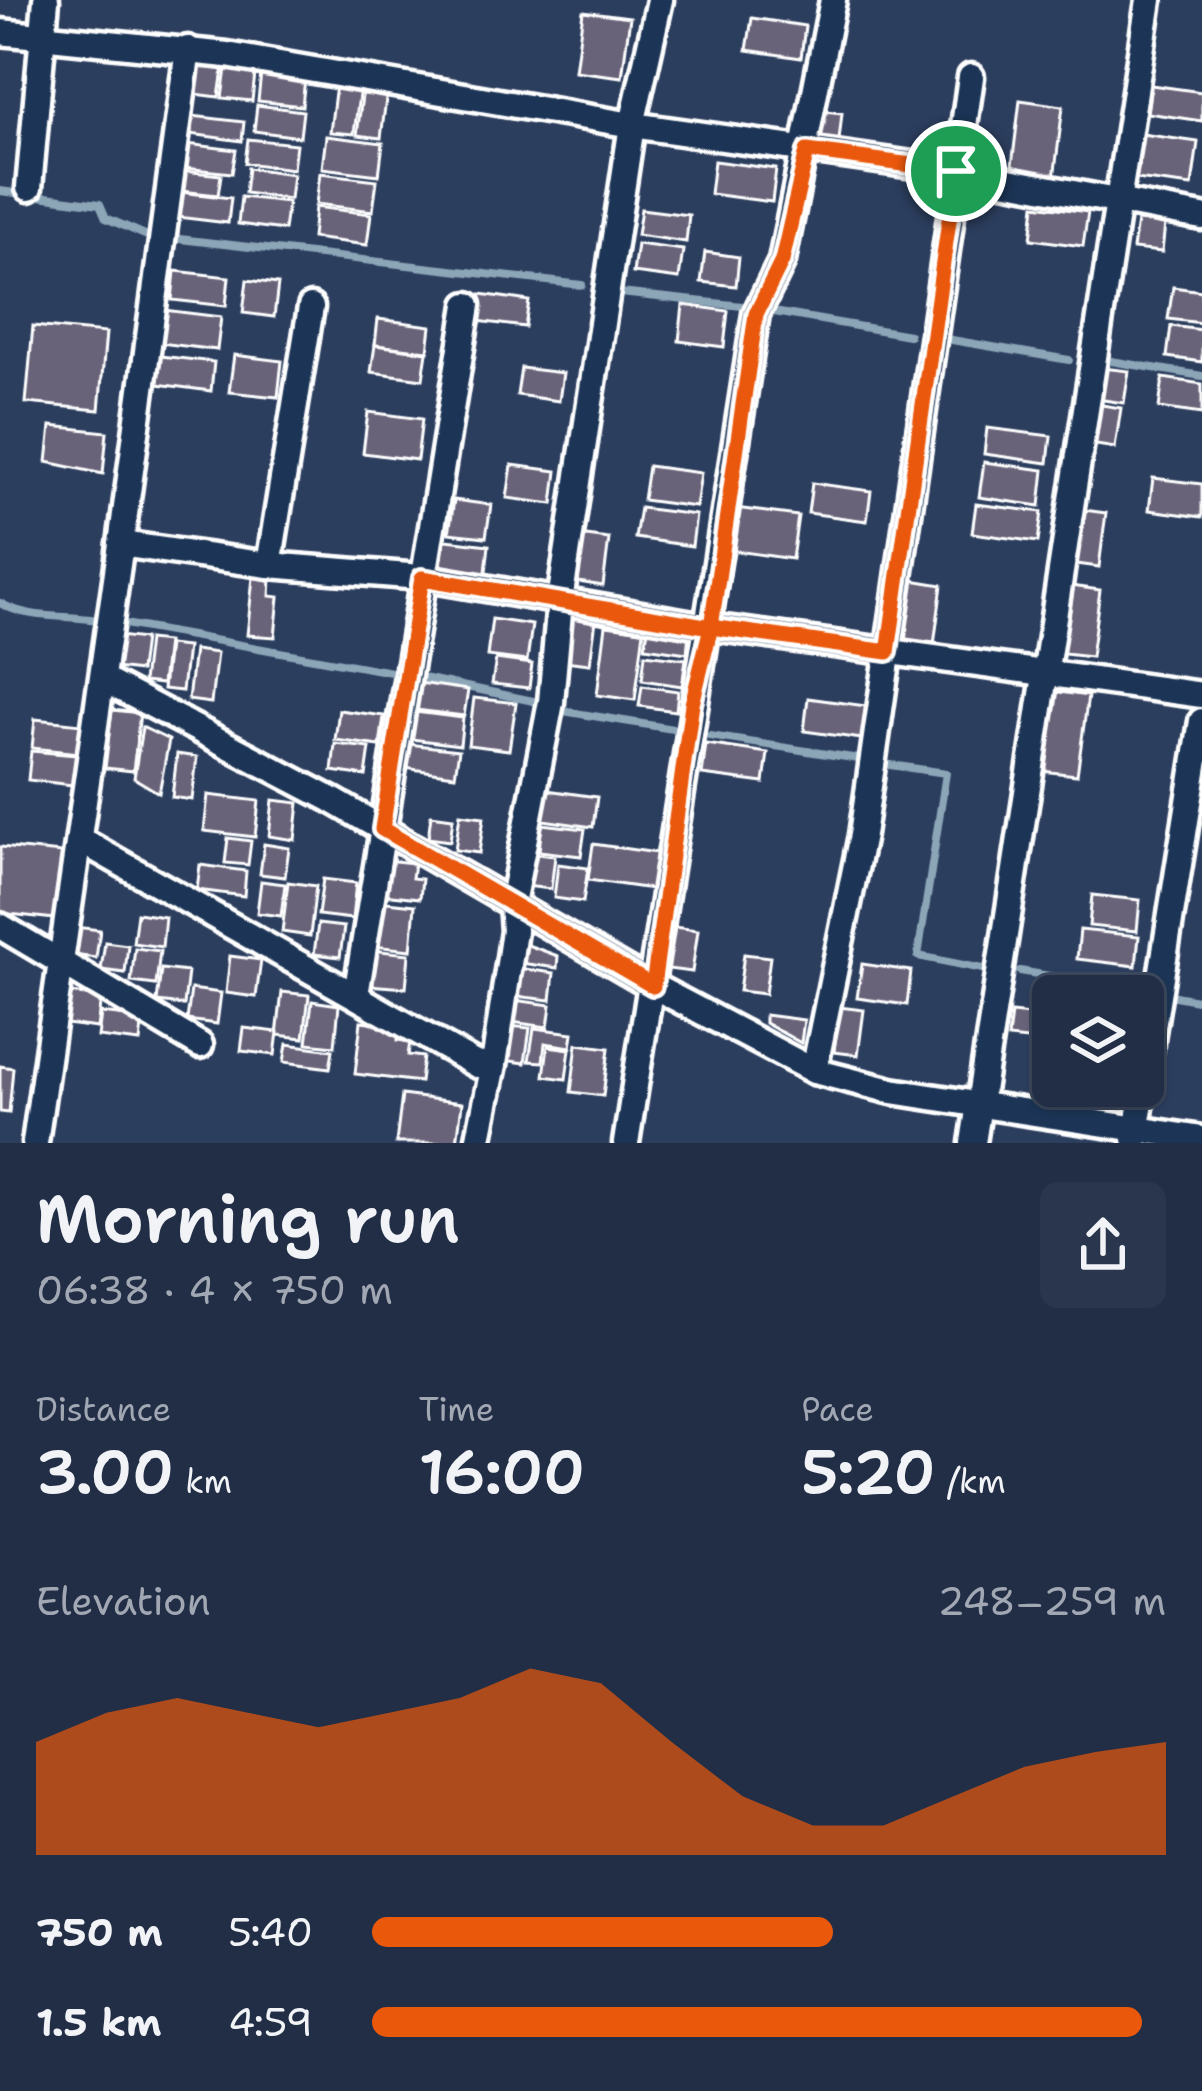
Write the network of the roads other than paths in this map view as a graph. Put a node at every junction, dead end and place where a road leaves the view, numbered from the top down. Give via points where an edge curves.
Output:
1 (46, 0) edge
2 (660, 0) edge
3 (833, 0) edge
4 (1149, 0) edge
5 (0, 32) edge
6 (44, 38) junction
7 (188, 49) junction
8 (970, 77) dead end
9 (632, 125) junction
10 (807, 151) junction
11 (956, 171) junction
12 (29, 188) dead end
13 (1114, 202) junction
14 (1202, 217) edge
15 (468, 304) dead end
16 (310, 307) dead end
17 (121, 544) junction
18 (269, 565) junction
19 (422, 578) junction
20 (560, 601) junction
21 (711, 627) junction
22 (888, 652) junction
23 (1047, 672) junction
24 (104, 680) junction
25 (1202, 695) edge
26 (1202, 721) edge
27 (382, 829) junction
28 (82, 841) junction
29 (512, 904) junction
30 (0, 926) edge
31 (64, 963) junction
32 (653, 986) junction
33 (356, 995) junction
34 (200, 1045) dead end
35 (494, 1064) junction
36 (814, 1071) junction
37 (980, 1105) junction
38 (1136, 1136) edge
39 (1202, 1139) edge
40 (35, 1143) edge
41 (478, 1143) edge
42 (626, 1143) edge
43 (973, 1143) edge

1 - 6 street
2 - 9 street
3 - 10 street
4 - 13 street
5 - 6 street
6 - 7 street
6 - 12 street
7 - 9 street
7 - 17 street
8 - 11 street
9 - 10 street
9 - 20 street
10 - 11 street
10 - 21 street via 782,261 756,314
11 - 13 street
11 - 22 street
13 - 14 street
13 - 23 street
15 - 19 street
16 - 18 street
17 - 18 street
17 - 24 street
18 - 19 street
19 - 20 street
19 - 27 street
20 - 21 street
20 - 29 street via 551,702
21 - 22 street
21 - 32 street via 692,704
22 - 23 street
22 - 36 street via 862,835
23 - 25 street
23 - 37 street
24 - 27 street
24 - 28 street
26 - 38 street
27 - 29 street
27 - 33 street
28 - 31 street
28 - 33 street
29 - 32 street
29 - 35 street
30 - 31 street
31 - 34 street
31 - 40 street
32 - 36 street
32 - 42 street
33 - 35 street via 477,1064
35 - 41 street
36 - 37 street
37 - 38 street
37 - 43 street
38 - 39 street

